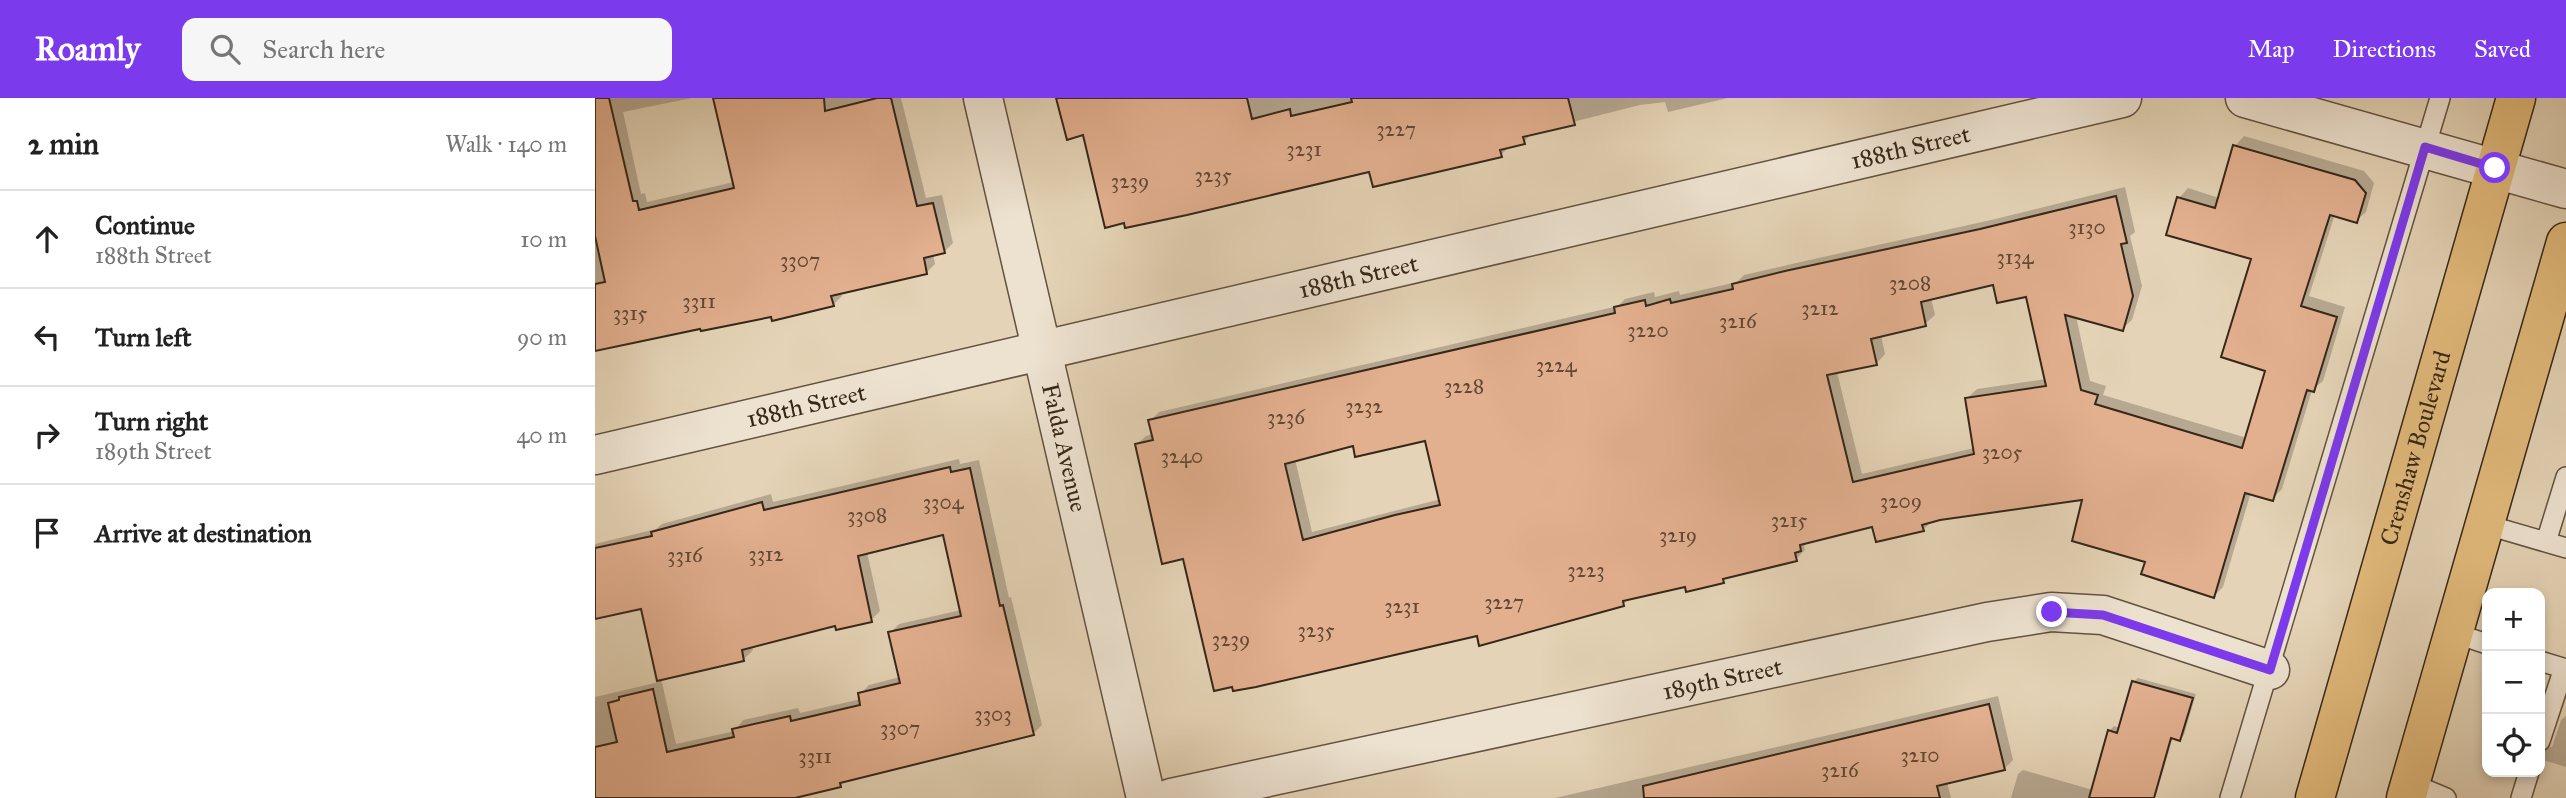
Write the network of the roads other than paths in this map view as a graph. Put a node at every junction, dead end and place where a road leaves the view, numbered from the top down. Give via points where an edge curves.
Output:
1 (983, 98) edge
2 (2122, 98) edge
3 (2245, 98) edge
4 (2440, 98) edge
5 (2516, 98) edge
6 (2425, 147) junction
7 (2495, 168) junction
8 (2566, 189) edge
9 (2566, 242) edge
10 (1042, 352) junction
11 (595, 455) edge
12 (2566, 477) edge
13 (2484, 524) junction
14 (2546, 542) junction
15 (2566, 548) edge
16 (2471, 639) edge
17 (2545, 663) edge
18 (2565, 669) edge
19 (2270, 670) junction
20 (2545, 727) edge
21 (2527, 777) edge
22 (2408, 791) edge
23 (1146, 798) edge
24 (1171, 798) edge
25 (2230, 798) edge
26 (2315, 798) edge
27 (2446, 798) edge
28 (2521, 798) edge

1 - 10 street, Falda Avenue
2 - 10 street, 188th Street
3 - 6 street
4 - 6 lane
5 - 7 main road, Crenshaw Boulevard
6 - 7 street
6 - 19 lane
7 - 8 street
7 - 26 main road, Crenshaw Boulevard
9 - 13 main road
10 - 11 street, 188th Street
10 - 23 street, Falda Avenue
12 - 14 lane
13 - 14 lane
13 - 16 main road
14 - 15 lane
16 - 22 main road
17 - 18 lane
18 - 20 lane
19 - 24 street, 189th Street via 2103,615 2052,612 1987,622
19 - 25 lane
21 - 28 lane
22 - 27 lane

